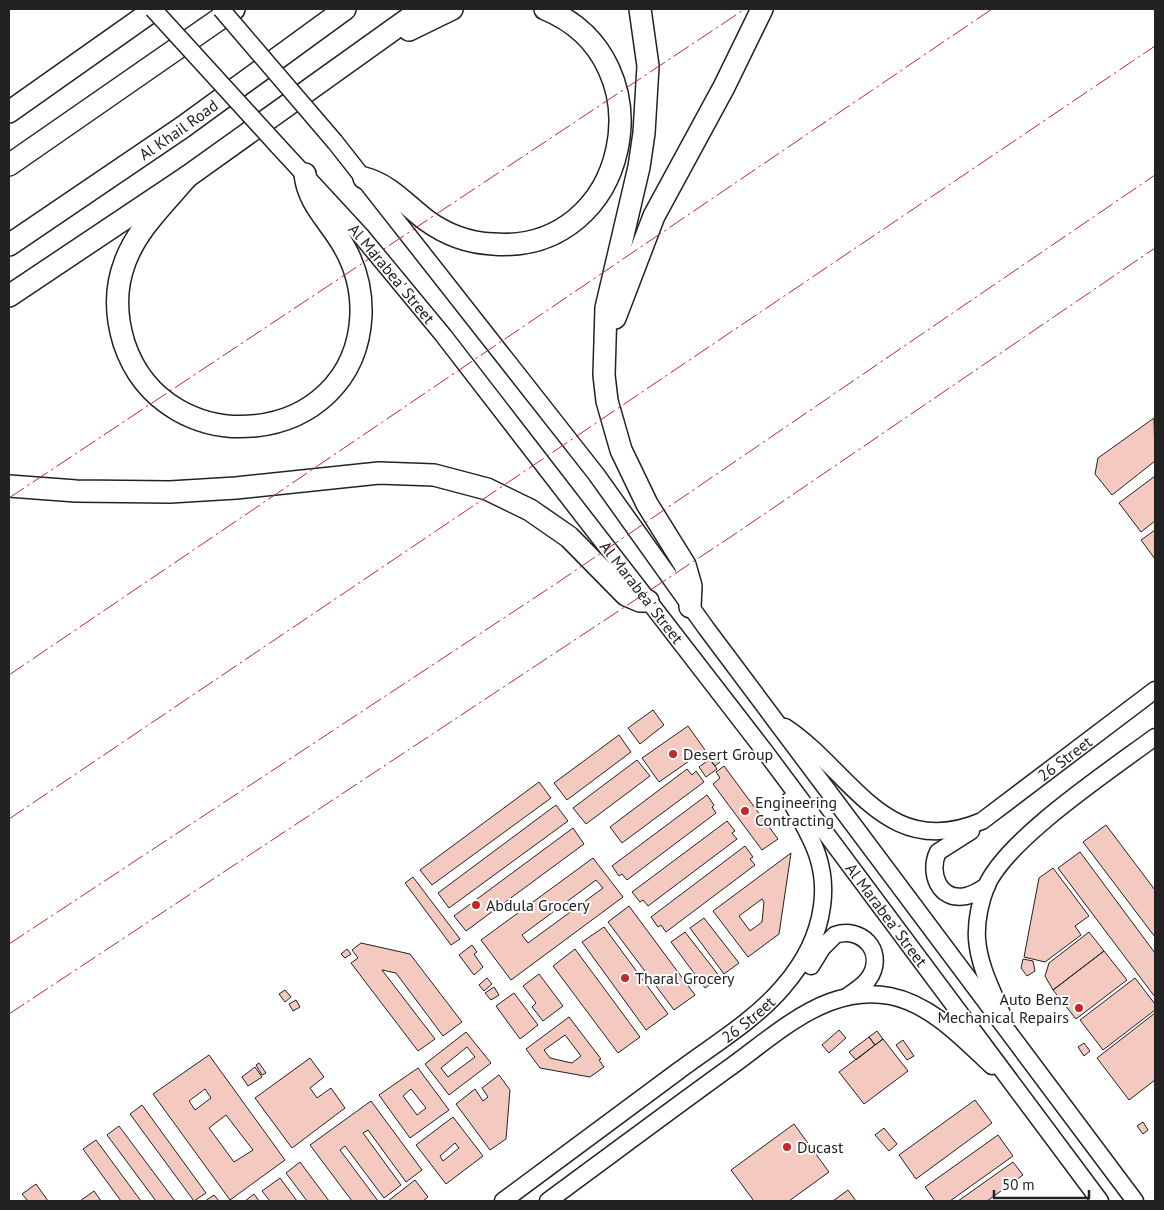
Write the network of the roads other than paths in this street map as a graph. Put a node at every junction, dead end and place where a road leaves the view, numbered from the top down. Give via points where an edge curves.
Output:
1 (154, 9) edge
2 (221, 9) edge
3 (234, 9) edge
4 (345, 9) edge
5 (422, 9) edge
6 (452, 9) edge
7 (545, 9) edge
8 (640, 9) edge
9 (762, 9) edge
10 (384, 34) junction
11 (72, 68) junction
12 (9, 95) edge
13 (9, 112) edge
14 (9, 165) edge
15 (305, 174) junction
16 (187, 176) junction
17 (364, 178) junction
18 (9, 245) edge
19 (9, 296) edge
20 (604, 349) junction
21 (9, 486) edge
22 (648, 601) junction
23 (690, 606) junction
24 (1155, 690) edge
25 (774, 720) junction
26 (1155, 737) edge
27 (766, 754) junction
28 (982, 821) junction
29 (987, 886) junction
30 (845, 998) junction
31 (763, 1008) junction
32 (1012, 1038) junction
33 (1024, 1097) junction
34 (503, 1201) edge
35 (548, 1201) edge
36 (1100, 1201) edge
37 (1135, 1201) edge

1 - 11 highway
1 - 15 main road, Al Marabea' Street, bridge
2 - 17 main road, Al Marabea' Street, bridge
3 - 14 highway
4 - 18 highway, Al Khail Road via 183,127
5 - 10 highway
6 - 10 highway via 412,30
7 - 17 highway via 575,26 591,42 615,84 621,113 620,142 612,169 601,192 585,211 565,227 542,238 517,244 468,241 427,220 388,187
8 - 20 highway via 648,66 644,133 607,301
9 - 20 highway via 654,216
10 - 16 highway
11 - 12 highway via 52,70
11 - 13 highway
15 - 16 highway via 311,198 349,255 357,273 361,315 358,335 343,373 331,390 311,407 263,427 234,428 181,414 160,399 142,380 129,358 121,334 118,285 125,262 135,240
15 - 22 main road, Al Marabea' Street via 417,302
16 - 19 highway
17 - 23 main road, Al Marabea' Street via 596,474
20 - 23 highway via 607,400 621,450 647,504 685,565 692,586
21 - 22 highway via 162,492 236,488 379,472 434,475 487,489 530,510 568,537 626,595
22 - 27 main road, Al Marabea' Street
23 - 25 main road, Al Marabea' Street
24 - 28 main road, 26 Street
25 - 28 main road, 26 Street via 803,738 862,800 892,820 910,827 939,831 961,829
25 - 32 main road, Al Marabea' Street
26 - 29 main road via 1040,824 1011,853
27 - 31 main road, 26 Street via 816,849 823,890 820,921 809,951 784,986
27 - 33 main road, Al Marabea' Street
28 - 29 main road via 938,852 932,867 937,883 948,894 965,896
29 - 32 main road via 978,926 979,953 986,978
30 - 31 main road via 866,983 875,957 866,940 848,932 835,935 828,941 796,984 784,996
30 - 33 main road, 26 Street via 891,996 921,1008 948,1026
30 - 35 main road, 26 Street via 816,1009 772,1037
31 - 34 main road, 26 Street
32 - 37 main road, Al Marabea' Street
33 - 36 main road, Al Marabea' Street

